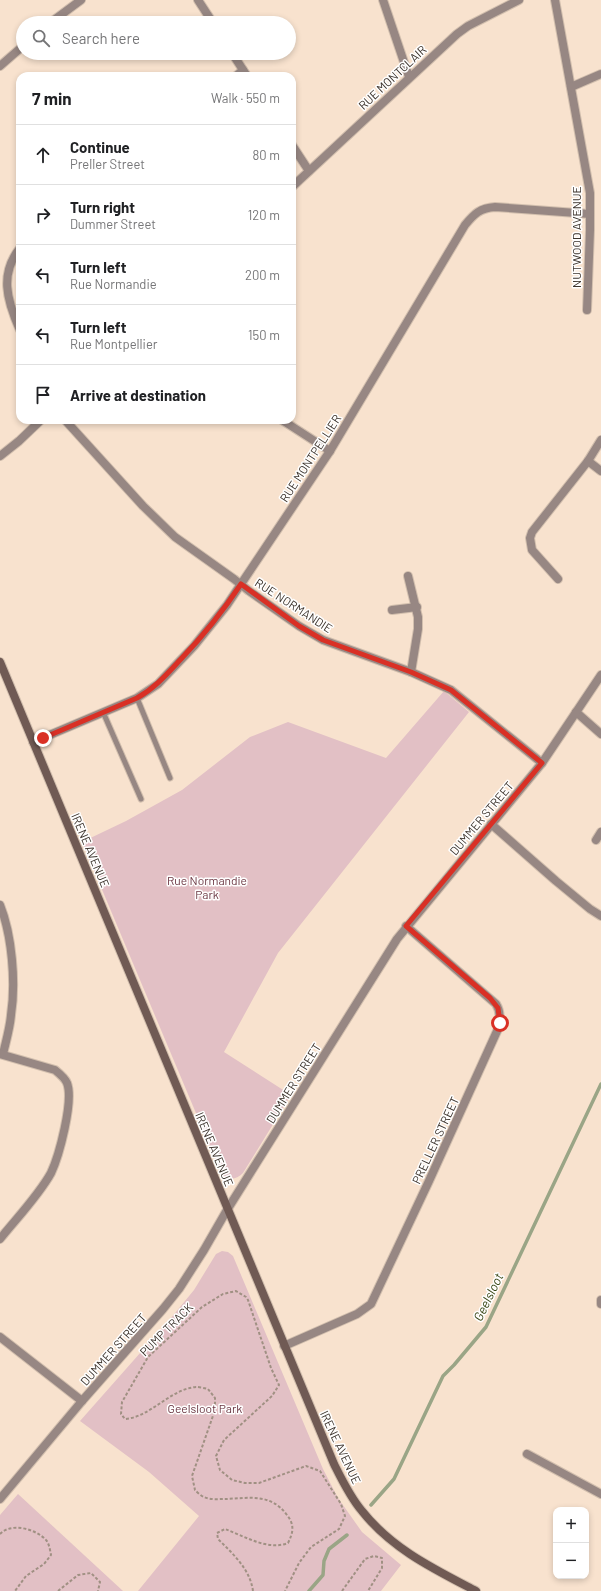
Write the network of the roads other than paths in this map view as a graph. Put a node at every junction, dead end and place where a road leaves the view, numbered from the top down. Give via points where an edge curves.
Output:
1 (81, 0) edge
2 (198, 0) edge
3 (383, 0) edge
4 (519, 0) edge
5 (555, 0) edge
6 (59, 16) edge
7 (208, 16) edge
8 (16, 52) edge
9 (237, 60) edge
10 (0, 66) edge
11 (244, 72) edge
12 (601, 74) edge
13 (409, 77) junction
14 (571, 87) junction
15 (296, 151) edge
16 (309, 171) junction
17 (296, 183) edge
18 (590, 214) junction
19 (16, 251) edge
20 (587, 310) dead end
21 (16, 320) edge
22 (37, 424) edge
23 (68, 424) edge
24 (288, 424) edge
25 (601, 440) edge
26 (330, 451) junction
27 (0, 456) edge
28 (588, 462) junction
29 (601, 471) edge
30 (408, 576) dead end
31 (558, 580) dead end
32 (241, 584) junction
33 (417, 607) junction
34 (392, 610) dead end
35 (0, 662) edge
36 (411, 672) junction
37 (601, 675) edge
38 (137, 698) junction
39 (103, 712) junction
40 (576, 712) junction
41 (601, 734) edge
42 (33, 742) junction
43 (542, 763) junction
44 (170, 778) dead end
45 (141, 799) dead end
46 (491, 824) junction
47 (601, 832) edge
48 (596, 840) dead end
49 (0, 905) edge
50 (601, 916) edge
51 (406, 926) junction
52 (1, 1054) edge
53 (227, 1210) junction
54 (0, 1239) edge
55 (601, 1301) edge
56 (601, 1304) edge
57 (0, 1337) edge
58 (284, 1346) junction
59 (82, 1401) junction
60 (528, 1454) dead end
61 (601, 1494) edge
62 (0, 1499) edge
63 (476, 1591) edge

1 - 6 street
2 - 7 street
3 - 13 street
4 - 13 street, RUE MONTCLAIR via 462,30
5 - 14 street, NUTWOOD AVENUE
8 - 10 street
9 - 11 street
12 - 14 street
13 - 16 street, RUE MONTCLAIR
14 - 18 street, NUTWOOD AVENUE via 590,193
15 - 16 street
16 - 17 street, RUE MONTCLAIR
18 - 20 street, NUTWOOD AVENUE
18 - 26 street, RUE MONTPELLIER via 495,207 480,210 474,215 465,225
19 - 21 street via 5,262 2,278
22 - 27 street
23 - 32 street, RUE NORMANDIE via 175,537
24 - 26 street
25 - 28 street
26 - 32 street, RUE MONTPELLIER
28 - 29 street
28 - 31 street via 532,532 530,538 532,550
30 - 33 street
32 - 36 street, RUE NORMANDIE via 323,640
32 - 38 street, RUE MONTPELLIER via 194,646 158,684
33 - 34 street
33 - 36 street via 418,629
35 - 42 street, IRENE AVENUE
36 - 43 street, RUE NORMANDIE via 451,690
37 - 40 street, DUMMER STREET
38 - 39 street, RUE MONTPELLIER
38 - 44 lane
39 - 42 street, RUE MONTPELLIER
39 - 45 lane
40 - 41 street
40 - 43 street, DUMMER STREET
42 - 53 street, IRENE AVENUE
43 - 46 street, DUMMER STREET
46 - 50 street via 556,881
46 - 51 street, DUMMER STREET
47 - 48 street
49 - 52 street via 7,925 13,990 11,1016
51 - 53 street, DUMMER STREET
51 - 58 street, PRELLER STREET via 496,1004 500,1017 498,1029 371,1304 357,1314
52 - 54 street via 55,1070 62,1075 67,1083 69,1105 50,1174
53 - 58 street, IRENE AVENUE
53 - 59 street, DUMMER STREET via 179,1289 150,1326
55 - 56 street
57 - 59 street
58 - 63 street, IRENE AVENUE via 334,1464 361,1510 391,1541
59 - 62 street, DUMMER STREET
60 - 61 street

